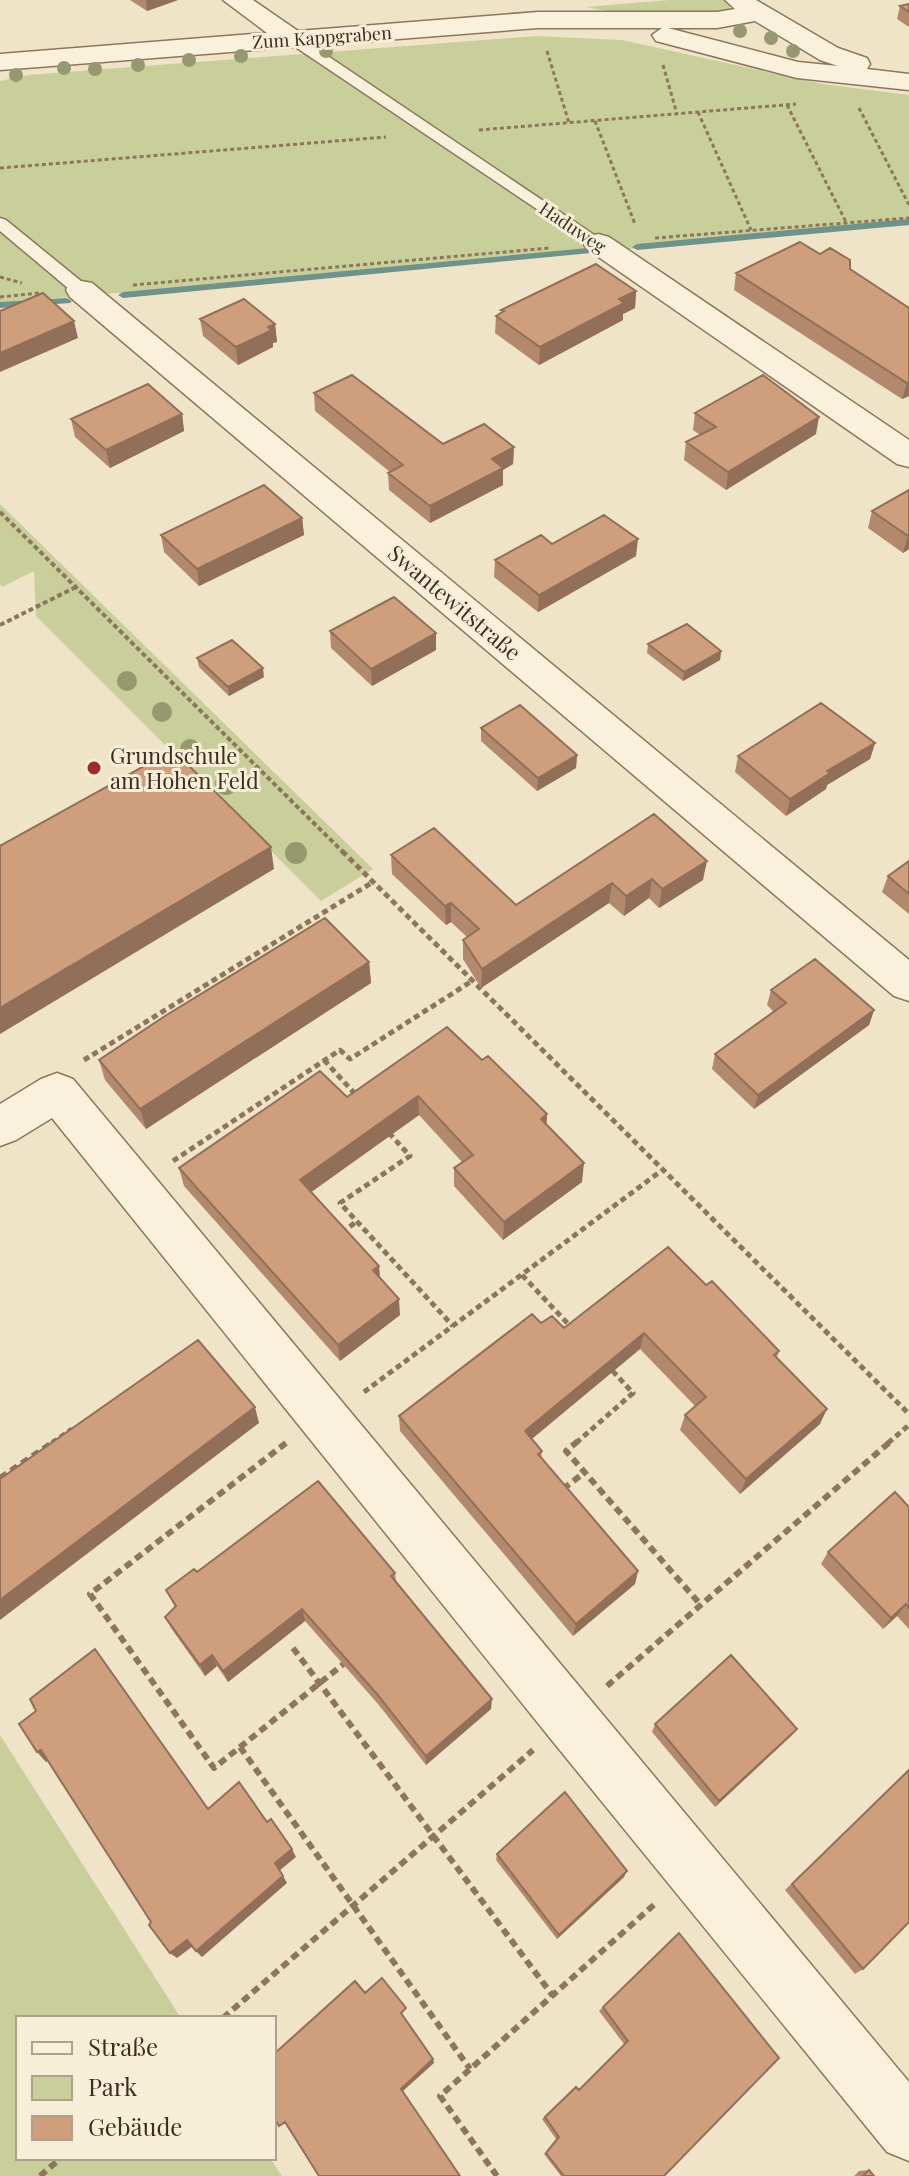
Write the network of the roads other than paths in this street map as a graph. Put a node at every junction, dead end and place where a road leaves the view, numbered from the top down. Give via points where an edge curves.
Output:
1 (236, 0) edge
2 (748, 7) edge
3 (649, 26) junction
4 (293, 39) junction
5 (829, 54) junction
6 (0, 62) edge
7 (797, 70) junction
8 (909, 81) edge
9 (0, 223) edge
10 (598, 243) joint
11 (81, 290) joint
12 (909, 456) edge
13 (909, 984) edge
14 (0, 1127) edge
15 (909, 2130) edge

1 - 4 street, Haduweg
2 - 3 street, Zum Kappgraben via 717,20
2 - 5 street
3 - 4 street, Zum Kappgraben via 538,20
3 - 7 street, Zum Kappgraben
4 - 6 street, Zum Kappgraben
4 - 10 lane, Haduweg
5 - 7 street
5 - 8 street
7 - 8 street, Zum Kappgraben
9 - 11 lane, Swantewitstraße
10 - 12 street, Haduweg
11 - 13 street, Swantewitstraße
14 - 15 street via 57,1092

